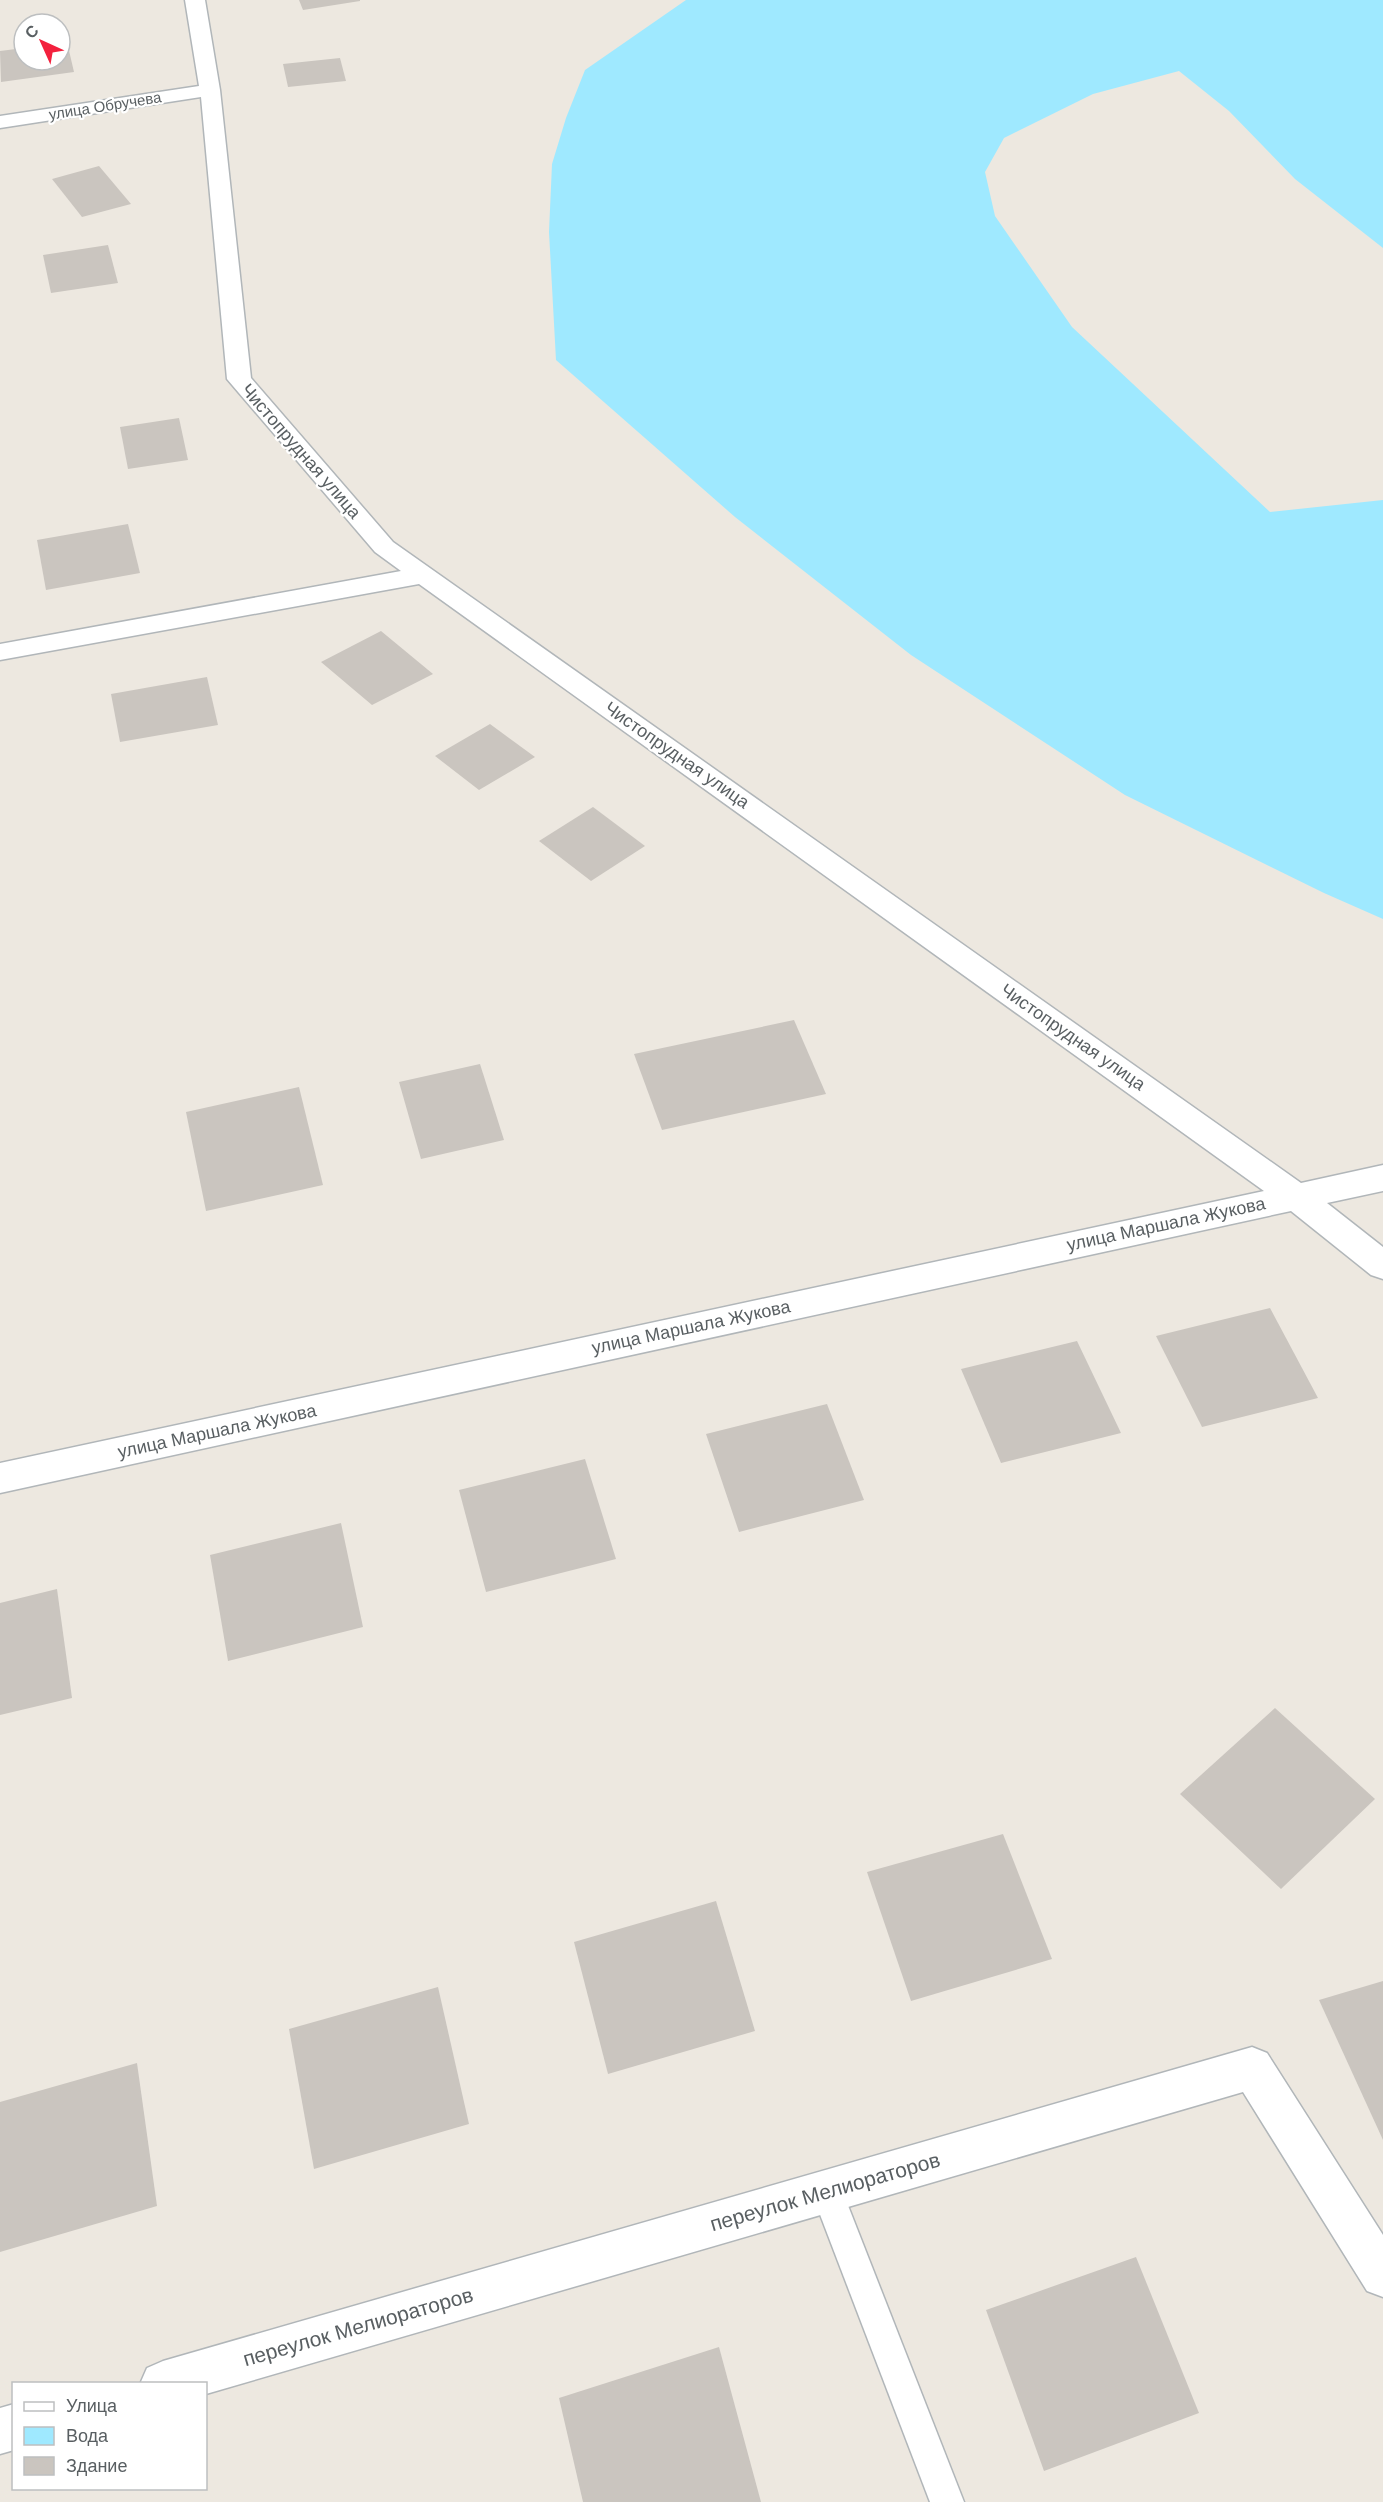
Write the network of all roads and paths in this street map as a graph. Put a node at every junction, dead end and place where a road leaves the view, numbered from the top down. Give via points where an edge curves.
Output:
1 (195, 0) edge
2 (210, 90) junction
3 (0, 122) edge
4 (423, 575) junction
5 (0, 652) edge
6 (1383, 1178) edge
7 (1295, 1196) junction
8 (1383, 1266) edge
9 (0, 1478) edge
10 (827, 2192) junction
11 (1383, 2275) edge
12 (170, 2382) edge
13 (947, 2502) edge

1 - 2 street, Чистопрудная улица
2 - 3 street, улица Обручева
2 - 4 street, Чистопрудная улица via 239,379 384,547
4 - 5 street
4 - 7 street, Чистопрудная улица
6 - 7 street, улица Маршала Жукова
7 - 8 street, Чистопрудная улица
7 - 9 street, улица Маршала Жукова
10 - 11 street, переулок Мелиораторов via 1252,2068
10 - 12 street, переулок Мелиораторов
10 - 13 lane

